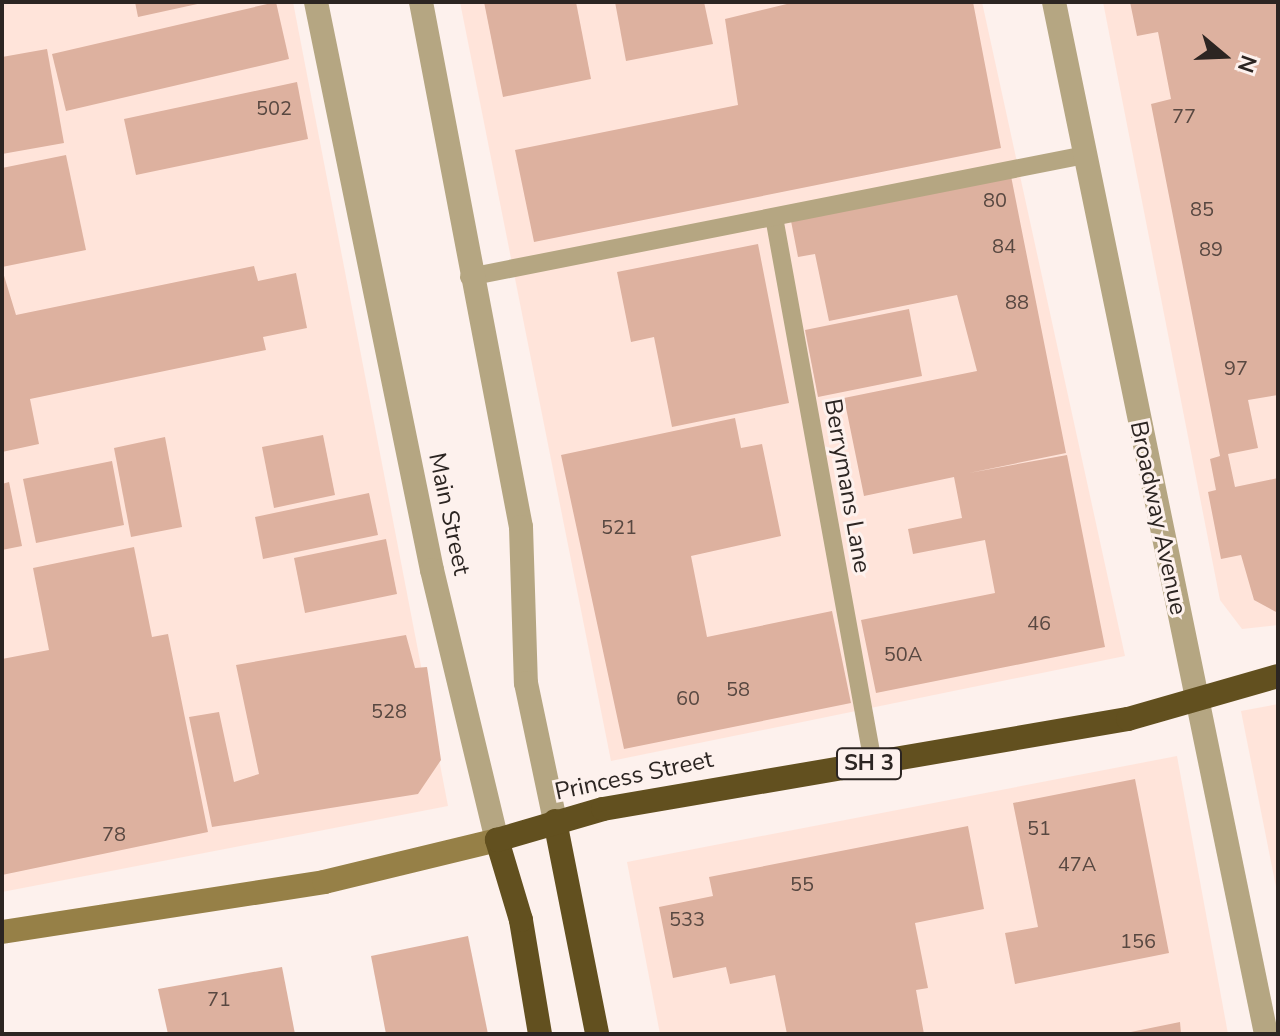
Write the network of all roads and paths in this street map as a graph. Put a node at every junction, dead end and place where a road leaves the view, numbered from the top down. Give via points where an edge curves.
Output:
1 (316, 2) edge
2 (421, 2) edge
3 (1054, 2) edge
4 (1085, 155) junction
5 (774, 217) junction
6 (469, 277) junction
7 (1278, 676) edge
8 (1196, 698) junction
9 (873, 763) junction
10 (555, 821) junction
11 (497, 840) junction
12 (2, 932) edge
13 (540, 1034) edge
14 (597, 1034) edge
15 (1266, 1034) edge

1 - 11 street, Main Street via 432,570
2 - 6 street
3 - 4 street, Broadway Avenue
4 - 5 lane
4 - 8 street, Broadway Avenue
5 - 6 lane
5 - 9 lane, Berrymans Lane
6 - 10 street via 521,527 526,683
7 - 8 highway, Princess Street / SH 3
8 - 9 highway, Princess Street / SH 3 via 1128,719
8 - 15 street, Broadway Avenue
9 - 10 highway, Princess Street / SH 3
10 - 11 highway, Princess Street / SH 3
10 - 14 highway
11 - 12 main road, Princess Street via 324,882
11 - 13 highway, Main Street via 521,920

